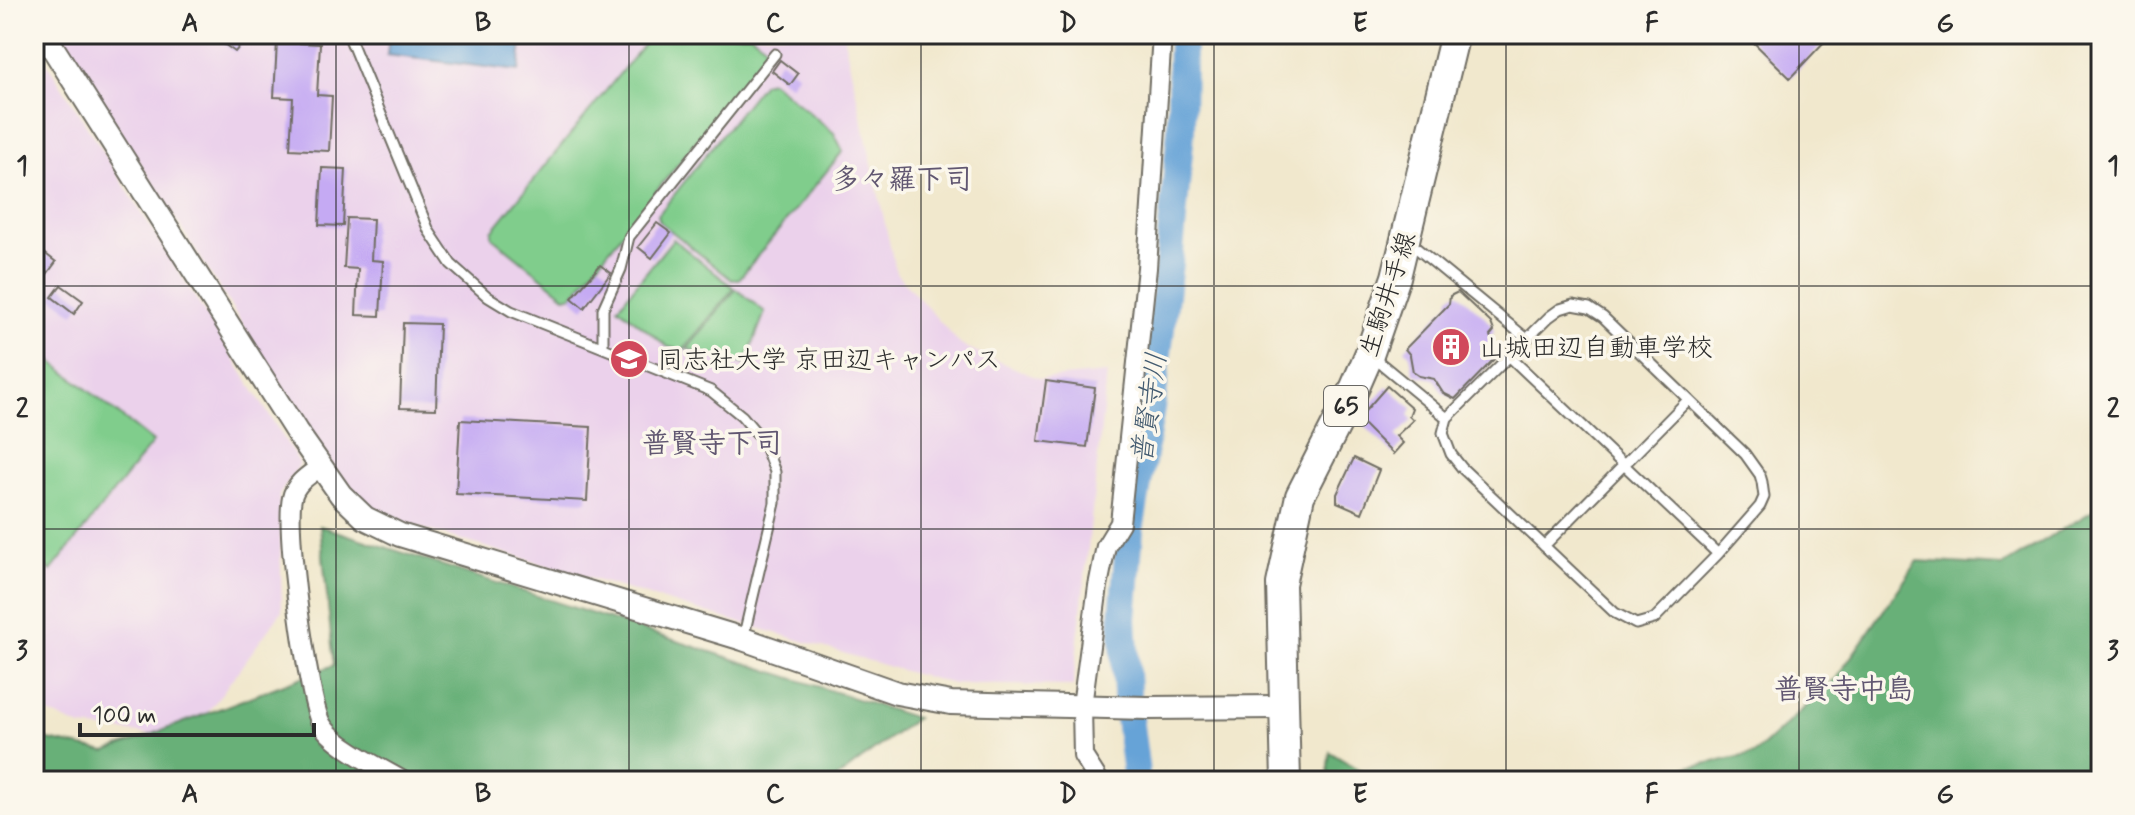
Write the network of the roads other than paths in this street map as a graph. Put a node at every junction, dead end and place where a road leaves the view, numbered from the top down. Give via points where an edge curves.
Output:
1 (44, 34) edge
2 (348, 34) edge
3 (1162, 34) edge
4 (1455, 34) edge
5 (775, 54) dead end
6 (1406, 240) junction
7 (1527, 339) junction
8 (603, 347) junction
9 (1369, 355) junction
10 (1510, 357) junction
11 (1688, 400) junction
12 (1447, 418) junction
13 (1623, 464) junction
14 (320, 467) junction
15 (1544, 546) junction
16 (1718, 554) junction
17 (743, 639) junction
18 (1087, 706) junction
19 (1285, 707) junction
20 (403, 781) edge
21 (1099, 781) edge
22 (1286, 781) edge

1 - 14 street
2 - 8 lane via 429,231 451,264 511,311
3 - 18 street via 1147,268 1120,523 1106,546 1098,586
4 - 6 main road, 生駒井手線 / 65
5 - 8 lane via 629,237 603,309
6 - 7 lane
6 - 9 main road, 生駒井手線 / 65
7 - 10 lane
7 - 11 lane via 1560,309 1589,308
8 - 17 lane via 711,391 763,441 775,472 775,503
9 - 12 lane
9 - 19 main road, 生駒井手線 / 65 via 1300,496 1281,584
10 - 12 lane
10 - 13 lane
11 - 13 lane
11 - 16 lane via 1750,460 1764,489 1760,506
12 - 15 lane via 1443,433 1456,461
13 - 15 lane
13 - 16 lane
14 - 17 street via 365,518 400,535
14 - 20 street via 292,497 292,542 308,674 320,723 340,743
15 - 16 lane via 1608,607 1636,624 1654,619
17 - 18 street via 897,693 951,703
18 - 19 street
18 - 21 street via 1083,756
19 - 22 main road, 生駒井手線 / 65

